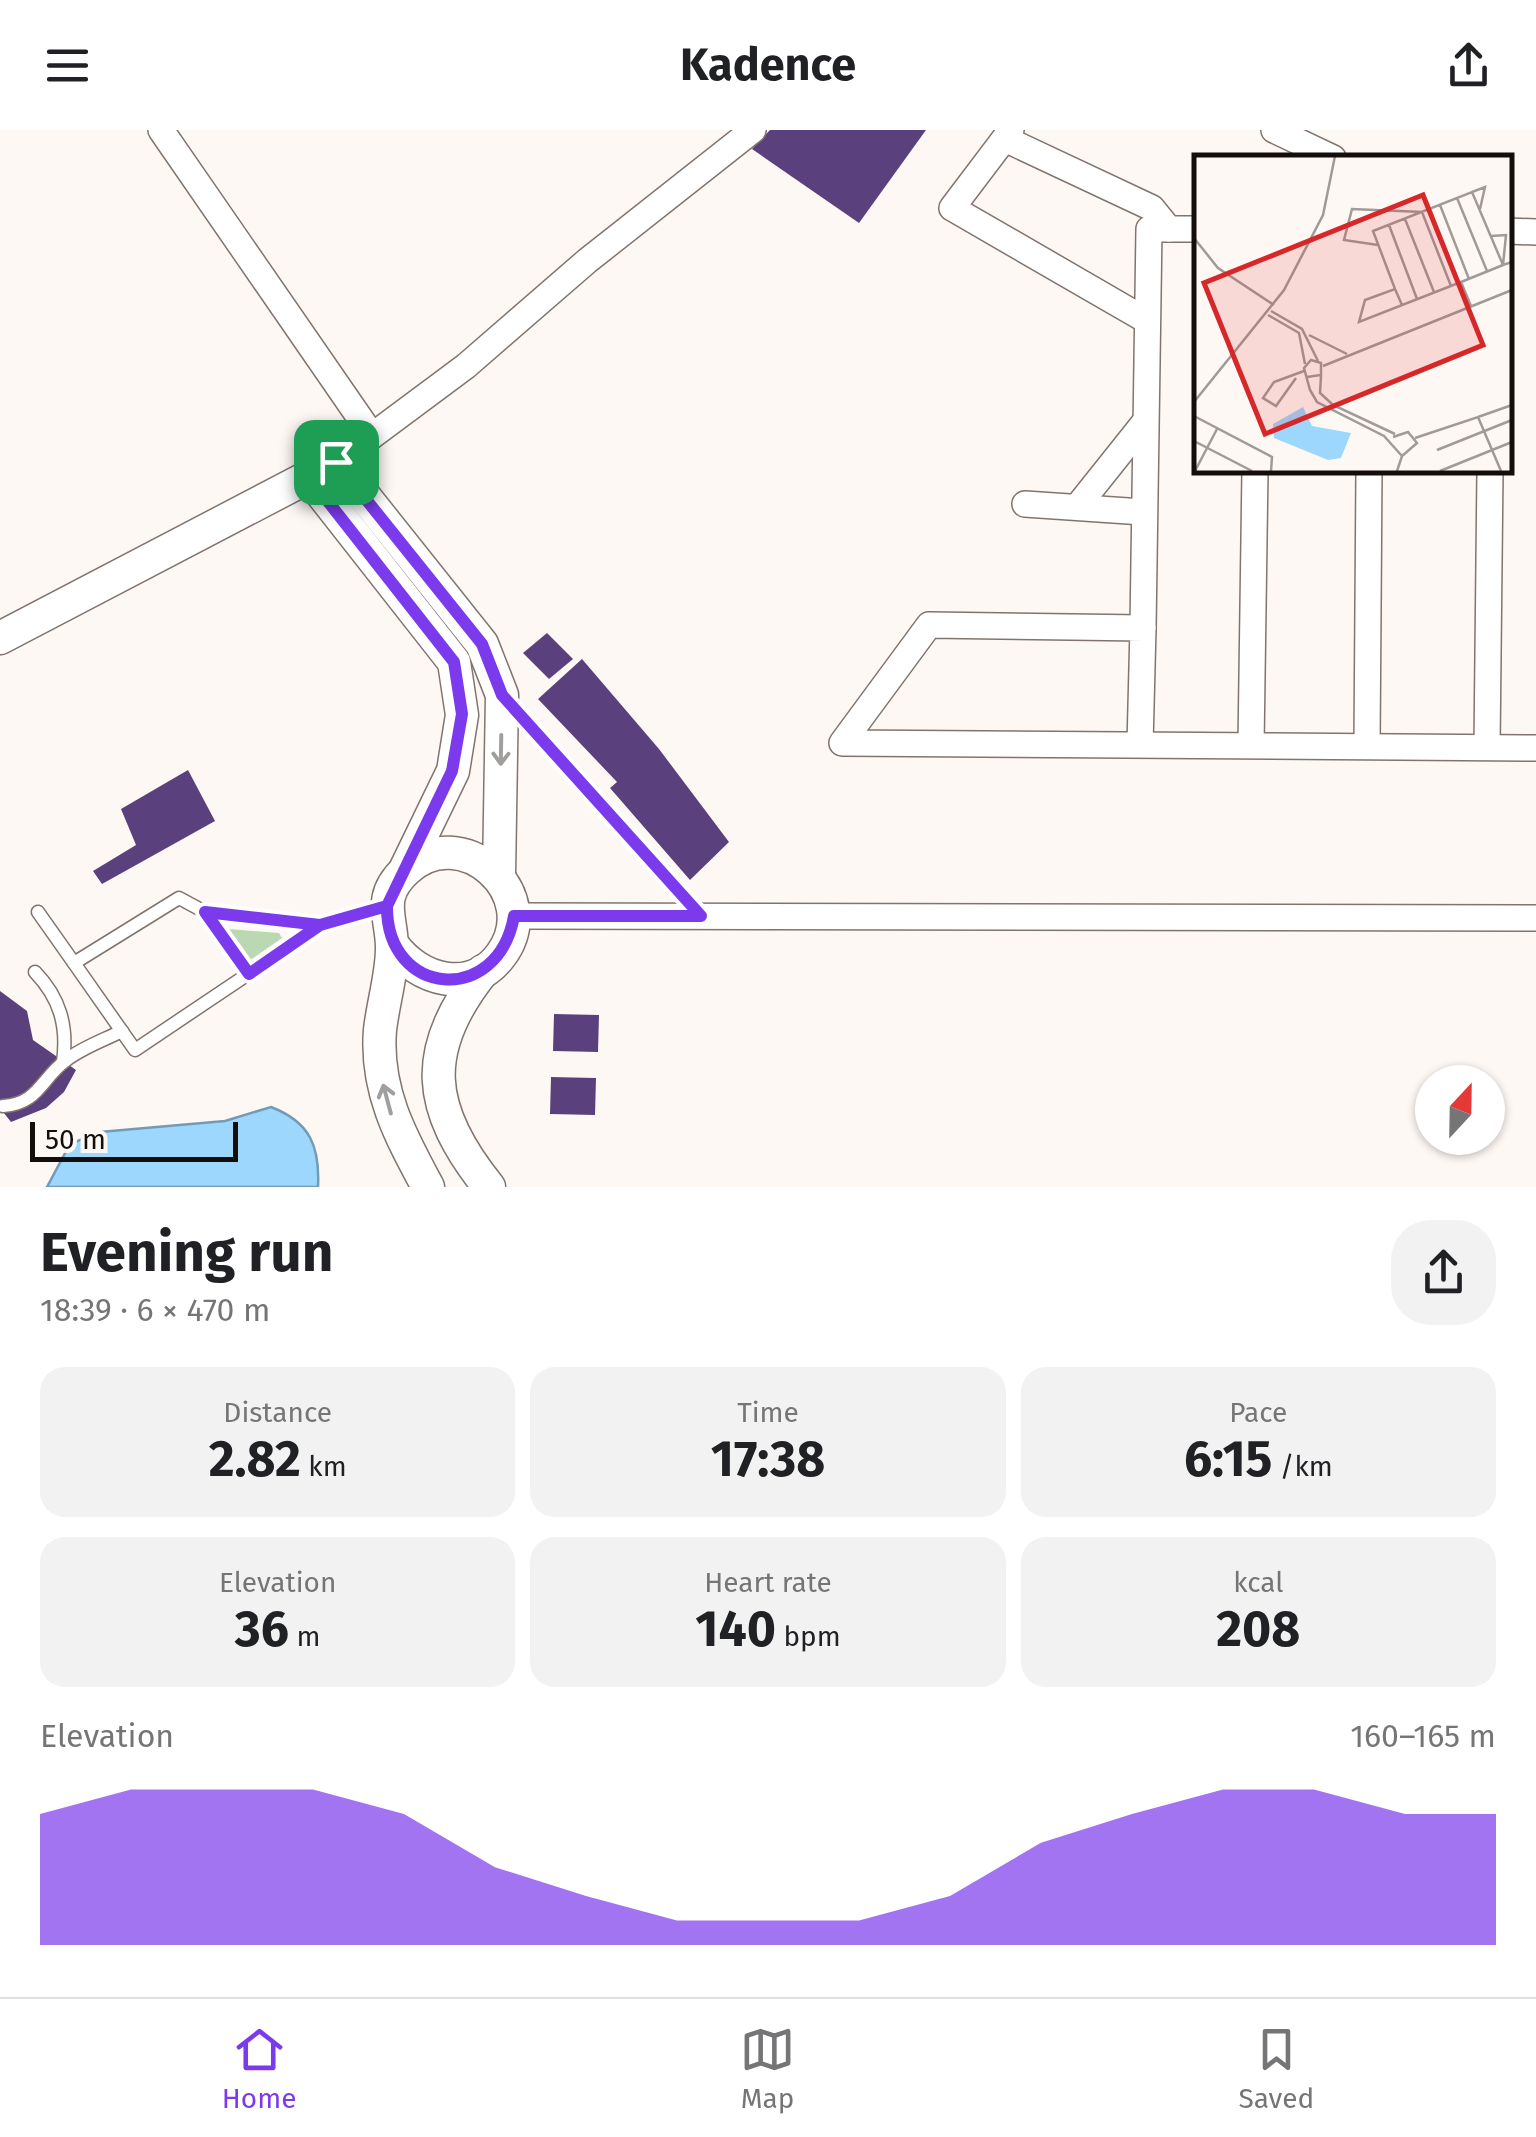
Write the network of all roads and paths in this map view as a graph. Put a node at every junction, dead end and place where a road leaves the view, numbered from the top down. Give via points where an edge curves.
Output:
1 (161, 130) edge
2 (753, 130) edge
3 (1274, 130) edge
4 (1008, 134) edge
5 (1327, 155) edge
6 (1169, 229) junction
7 (1194, 229) edge
8 (1144, 319) junction
9 (1144, 423) junction
10 (370, 434) junction
11 (322, 469) junction
12 (1255, 472) edge
13 (1369, 472) edge
14 (1490, 472) edge
15 (1026, 504) dead end
16 (1077, 508) junction
17 (1143, 512) junction
18 (1143, 628) junction
19 (0, 638) edge
20 (502, 695) junction
21 (1251, 744) junction
22 (1140, 745) junction
23 (1367, 746) junction
24 (1487, 747) junction
25 (1536, 748) edge
26 (406, 870) junction
27 (499, 875) junction
28 (387, 906) junction
29 (38, 912) dead end
30 (205, 912) junction
31 (514, 916) junction
32 (701, 916) junction
33 (1536, 918) edge
34 (320, 925) junction
35 (393, 945) junction
36 (74, 962) junction
37 (483, 971) junction
38 (35, 972) dead end
39 (249, 974) junction
40 (122, 1030) junction
41 (63, 1062) junction
42 (4, 1106) dead end
43 (428, 1187) edge
44 (488, 1187) edge

1 - 10 street
2 - 10 street via 587,260 466,366
3 - 5 street
4 - 6 street via 1152,208
4 - 8 street via 952,208
6 - 7 street
6 - 8 street via 1149,229
8 - 9 street
9 - 16 street
9 - 17 street
10 - 11 street
11 - 19 street
11 - 20 street via 482,644
11 - 26 street via 454,662 462,714 452,771
12 - 21 street
13 - 23 street
14 - 24 street
15 - 16 street
16 - 17 street
17 - 18 street
18 - 22 street
18 - 22 street via 929,625 842,743
20 -> 27 street
20 - 32 lane
21 - 22 street
21 - 23 street
23 - 24 street
24 - 25 street
26 - 27 street via 441,853 461,854
26 - 28 street
27 - 31 street
28 - 34 lane
28 - 35 street
29 - 36 lane
30 - 34 lane
30 - 36 lane via 179,898
30 - 39 lane
31 - 32 street
31 - 37 street via 500,957
32 - 33 street
34 - 39 lane
35 - 37 street via 421,973 440,979
43 -> 35 street via 393,1123 381,1078 380,1033
36 - 40 lane
37 - 44 street via 455,1006 436,1074 442,1108
38 - 41 lane via 53,990 62,1016
39 - 40 lane via 136,1050
40 - 41 lane
41 - 42 lane via 36,1095

